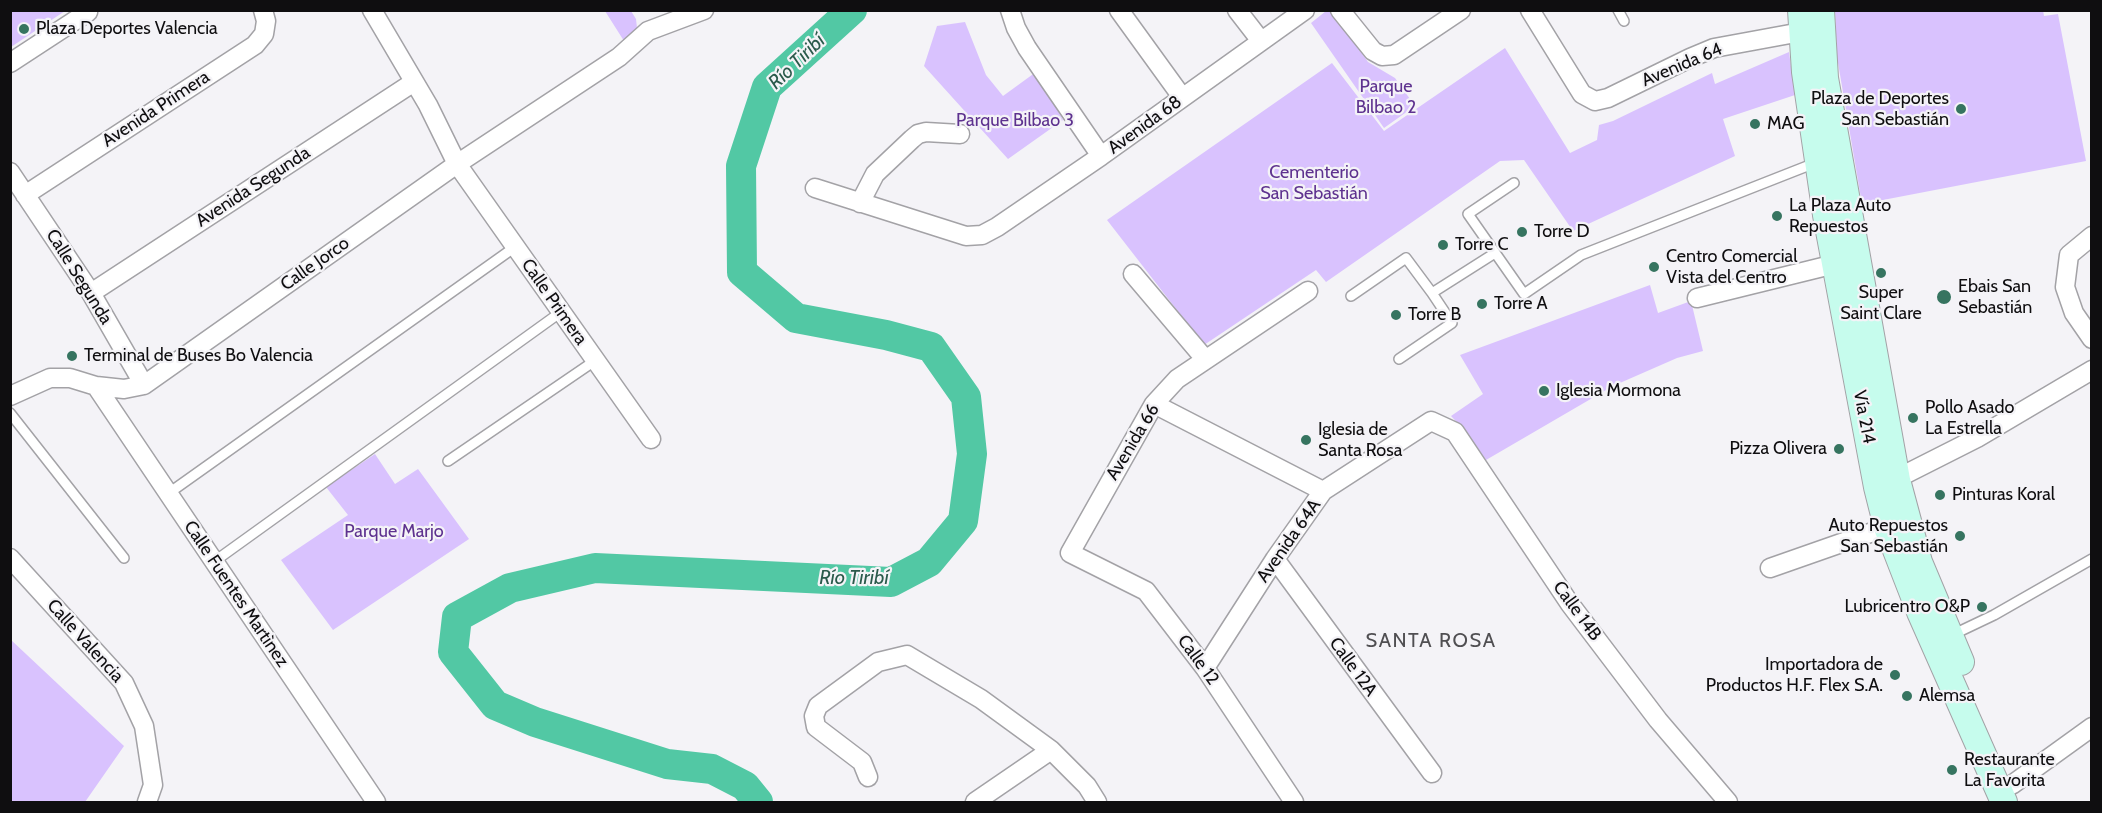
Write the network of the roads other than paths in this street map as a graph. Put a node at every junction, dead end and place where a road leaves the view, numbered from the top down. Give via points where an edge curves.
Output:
1 (263, 10) edge
2 (372, 10) edge
3 (704, 10) edge
4 (1010, 10) edge
5 (1119, 10) edge
6 (1238, 10) edge
7 (1305, 10) edge
8 (1340, 10) edge
9 (1461, 10) edge
10 (1530, 10) edge
11 (1618, 10) edge
12 (87, 11) edge
13 (1811, 20) edge
14 (1624, 21) dead end
15 (1262, 42) junction
16 (10, 63) edge
17 (414, 82) junction
18 (1182, 97) junction
19 (960, 134) dead end
20 (1101, 156) junction
21 (1818, 162) junction
22 (458, 164) junction
23 (10, 172) edge
24 (1514, 183) dead end
25 (815, 188) dead end
26 (25, 195) junction
27 (860, 203) junction
28 (2091, 236) edge
29 (515, 247) junction
30 (1495, 253) junction
31 (1835, 264) junction
32 (1133, 274) dead end
33 (1308, 291) dead end
34 (91, 293) junction
35 (1431, 293) junction
36 (1351, 296) dead end
37 (1697, 298) dead end
38 (561, 312) junction
39 (2091, 339) edge
40 (1205, 359) junction
41 (1399, 359) dead end
42 (596, 360) junction
43 (2091, 370) edge
44 (144, 385) junction
45 (96, 386) junction
46 (10, 396) edge
47 (1154, 404) junction
48 (10, 413) edge
49 (1431, 421) joint
50 (651, 439) dead end
51 (448, 461) dead end
52 (1887, 484) junction
53 (1323, 491) junction
54 (169, 493) junction
55 (1887, 527) junction
56 (1070, 553) joint
57 (10, 558) edge
58 (124, 558) dead end
59 (1275, 559) junction
60 (2091, 559) edge
61 (215, 561) junction
62 (1770, 568) dead end
63 (1950, 636) junction
64 (1205, 668) junction
65 (2091, 728) edge
66 (1050, 750) junction
67 (1432, 773) dead end
68 (868, 777) dead end
69 (2009, 795) edge
70 (147, 802) edge
71 (376, 802) edge
72 (975, 802) edge
73 (1097, 802) edge
74 (1294, 802) edge
75 (1728, 802) edge

1 - 26 street, Avenida Primera via 264,34 255,45
2 - 17 street
3 - 22 street via 648,31 619,57
4 - 20 street via 1027,48
5 - 18 street
6 - 15 street
7 - 15 street, Avenida 68
8 - 9 street via 1372,51 1382,56 1394,55
10 - 13 street, Avenida 64 via 1582,94 1595,101 1714,48
11 - 14 lane
12 - 16 street
13 - 21 main road, Vía 214 via 1805,72
13 - 52 main road, Vía 214 via 1825,78
15 - 18 street, Avenida 68
17 - 22 street
17 - 34 street, Avenida Segunda
18 - 20 street, Avenida 68
19 - 27 street via 926,132 912,139 875,174
20 - 27 street, Avenida 68 via 982,235 966,236
21 - 30 lane via 1581,255 1524,294
21 - 31 main road, Vía 214
22 - 29 street, Calle Primera
22 - 44 street, Calle Jorco
23 - 26 street, Calle Segunda
24 - 30 lane via 1468,214
25 - 27 street
26 - 34 street, Calle Segunda
28 - 39 street via 2070,255 2065,287 2074,313
29 - 38 street, Calle Primera
29 - 54 lane
30 - 35 lane
31 - 37 street
31 - 52 main road, Vía 214
32 - 40 street
33 - 40 street, Avenida 66
34 - 44 street, Calle Segunda
35 - 36 lane via 1406,258
35 - 41 lane via 1452,323
38 - 42 street, Calle Primera
38 - 61 lane
40 - 47 street, Avenida 66
42 - 50 street, Calle Primera
42 - 51 lane
43 - 52 street via 1977,438
44 - 45 street, Calle Jorco via 124,389
45 - 46 street, Calle Jorco via 70,378 50,378
45 - 54 street, Calle Fuentes Martìnez
47 - 53 street
47 - 56 street, Avenida 66
48 - 58 lane
49 - 53 street, Avenida 64A
49 - 75 street, Calle 14B via 1455,432 1570,604 1658,720
52 - 55 main road, Vía 214
52 - 63 main road, Vía 214
53 - 59 street, Avenida 64A
54 - 61 street, Calle Fuentes Martìnez
55 - 62 street
55 - 69 main road, Vía 214 via 1920,612
56 - 64 street, Calle 12 via 1146,591
57 - 70 street, Calle Valencia via 124,683 144,726 153,785
59 - 64 street, Avenida 64A
59 - 67 street, Calle 12A
60 - 63 lane
61 - 71 street, Calle Fuentes Martìnez
63 - 69 main road, Vía 214
64 - 74 street, Calle 12
65 - 69 street
66 - 68 street via 981,699 907,655 878,662 818,706 814,716 816,726 862,762
66 - 72 street
66 - 73 street via 1087,786

